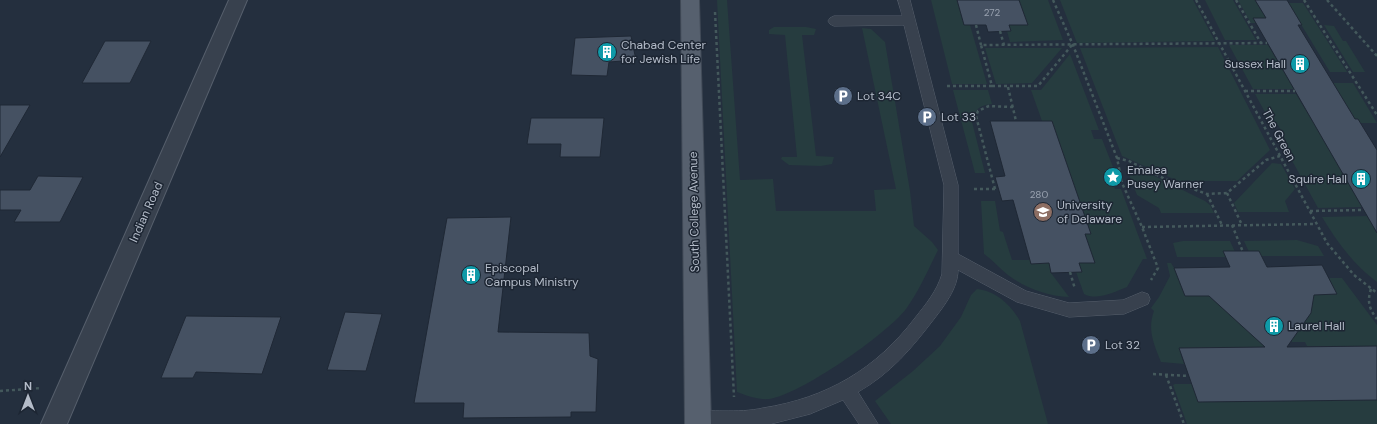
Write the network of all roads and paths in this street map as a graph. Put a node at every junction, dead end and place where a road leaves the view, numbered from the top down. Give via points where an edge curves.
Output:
1 (238, 0) edge
2 (690, 0) edge
3 (904, 0) edge
4 (1054, 0) edge
5 (1196, 0) edge
6 (1236, 0) edge
7 (1304, 0) edge
8 (1327, 0) edge
9 (715, 8) dead end
10 (908, 20) junction
11 (834, 21) dead end
12 (976, 25) dead end
13 (1000, 31) dead end
14 (1261, 42) junction
15 (1267, 42) dead end
16 (1219, 43) junction
17 (981, 45) junction
18 (1004, 45) junction
19 (1073, 45) junction
20 (1377, 56) edge
21 (925, 86) junction
22 (992, 86) junction
23 (1008, 87) junction
24 (1245, 91) junction
25 (1294, 91) dead end
26 (1013, 107) junction
27 (1377, 115) edge
28 (1016, 121) dead end
29 (1280, 156) junction
30 (1116, 158) junction
31 (974, 189) dead end
32 (1227, 193) junction
33 (1207, 194) junction
34 (1364, 210) dead end
35 (1310, 211) junction
36 (1316, 224) junction
37 (1222, 226) junction
38 (1232, 226) junction
39 (1242, 226) junction
40 (1142, 227) junction
41 (1243, 252) dead end
42 (950, 258) junction
43 (1371, 289) junction
44 (1377, 293) edge
45 (1142, 300) joint
46 (1377, 319) edge
47 (1153, 374) dead end
48 (1166, 375) junction
49 (1189, 376) dead end
50 (41, 388) dead end
51 (848, 390) junction
52 (0, 391) edge
53 (734, 420) junction
54 (698, 422) edge
55 (54, 424) edge
56 (869, 424) edge
57 (1184, 424) edge

1 - 55 street, Indian Road
2 - 54 main road, South College Avenue
3 - 10 lane
4 - 19 path
5 - 16 path, The Green
6 - 14 path
7 - 27 path
8 - 20 path
9 - 53 path
10 - 11 lane
10 - 21 lane
12 - 17 path
13 - 18 path
14 - 15 path
14 - 16 path
16 - 19 path
16 - 24 path, The Green
17 - 18 path
17 - 22 path
18 - 19 path
19 - 23 path via 1038,86
19 - 30 path
21 - 22 path
21 - 42 lane via 951,185
22 - 23 path
23 - 26 path
24 - 25 path
24 - 29 path, The Green
26 - 28 path
26 - 31 path via 989,106 978,111 976,116 996,189
29 - 32 path via 1266,160
29 - 35 path, The Green
30 - 33 path
30 - 40 path via 1122,183
32 - 33 path
32 - 39 path
33 - 37 path
34 - 35 path
35 - 36 path, The Green
36 - 39 path
36 - 43 path, The Green via 1336,255
37 - 38 path
37 - 40 path
38 - 39 path
38 - 41 path
40 - 45 path via 1158,268
42 - 45 lane via 1023,297 1069,310 1124,307
42 - 51 lane via 947,288 903,346 873,373
43 - 44 path, The Green
43 - 46 path via 1367,299
47 - 48 path
48 - 49 path
48 - 57 path
50 - 52 path
51 - 53 lane via 773,416
51 - 56 lane
53 - 54 lane

